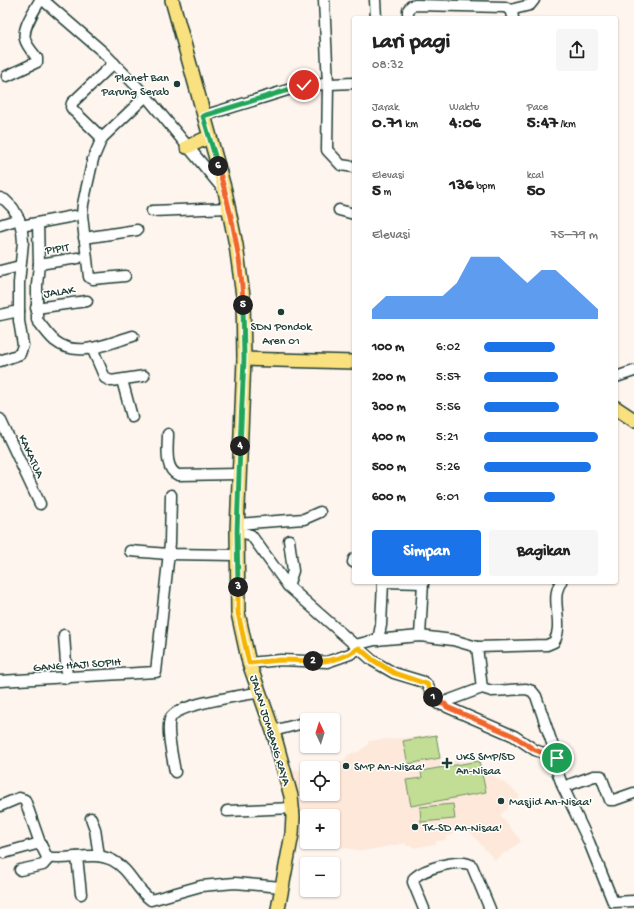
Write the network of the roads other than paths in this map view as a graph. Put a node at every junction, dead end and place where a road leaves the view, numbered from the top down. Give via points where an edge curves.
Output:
1 (42, 0) edge
2 (172, 0) edge
3 (324, 0) edge
4 (375, 0) edge
5 (534, 0) edge
6 (512, 14) edge
7 (376, 16) edge
8 (408, 16) edge
9 (114, 64) junction
10 (7, 76) dead end
11 (352, 83) edge
12 (328, 84) junction
13 (146, 96) junction
14 (203, 116) junction
15 (209, 137) junction
16 (102, 138) junction
17 (187, 147) junction
18 (352, 167) edge
19 (225, 191) junction
20 (0, 198) edge
21 (229, 208) junction
22 (339, 210) dead end
23 (152, 211) dead end
24 (352, 213) edge
25 (74, 216) dead end
26 (27, 224) junction
27 (0, 225) edge
28 (137, 230) dead end
29 (84, 238) junction
30 (78, 258) dead end
31 (39, 264) junction
32 (20, 266) junction
33 (0, 271) edge
34 (125, 276) dead end
35 (87, 300) dead end
36 (36, 308) junction
37 (0, 315) edge
38 (26, 319) junction
39 (133, 336) dead end
40 (92, 348) junction
41 (244, 359) junction
42 (0, 361) edge
43 (352, 362) edge
44 (634, 371) edge
45 (144, 376) dead end
46 (618, 376) edge
47 (122, 380) junction
48 (618, 409) edge
49 (132, 417) dead end
50 (0, 419) edge
51 (634, 420) edge
52 (168, 434) dead end
53 (239, 474) junction
54 (171, 495) dead end
55 (40, 504) dead end
56 (320, 512) dead end
57 (237, 527) junction
58 (289, 540) dead end
59 (130, 551) dead end
60 (168, 554) junction
61 (237, 555) junction
62 (384, 584) edge
63 (423, 584) edge
64 (560, 584) edge
65 (288, 586) junction
66 (64, 635) dead end
67 (420, 636) junction
68 (378, 640) junction
69 (357, 646) junction
70 (477, 647) junction
71 (249, 663) junction
72 (67, 678) junction
73 (0, 681) edge
74 (482, 688) junction
75 (260, 692) junction
76 (445, 704) junction
77 (300, 724) edge
78 (272, 731) junction
79 (557, 758) junction
80 (175, 772) dead end
81 (563, 787) junction
82 (634, 793) edge
83 (0, 806) edge
84 (292, 808) junction
85 (227, 811) dead end
86 (91, 818) dead end
87 (40, 843) junction
88 (4, 853) dead end
89 (77, 856) junction
90 (99, 856) junction
91 (49, 858) junction
92 (20, 870) dead end
93 (282, 887) junction
94 (82, 894) dead end
95 (634, 901) edge
96 (150, 904) edge
97 (611, 906) edge
98 (278, 909) edge
99 (424, 909) edge
100 (490, 909) edge

1 - 9 street
1 - 10 street via 29,20 24,34 37,62
2 - 14 main road, JALAN JOMBANG RAYA
3 - 12 street
4 - 7 street
5 - 6 street via 530,5
6 - 8 street via 506,8 416,5 411,6
9 - 13 street
9 - 16 street via 72,103 71,107
11 - 12 street
12 - 14 street via 296,87
12 - 18 street via 327,150 341,165
13 - 16 street
13 - 17 street
14 - 15 main road, JALAN JOMBANG RAYA
15 - 17 main road
15 - 19 main road, JALAN JOMBANG RAYA
16 - 29 street via 93,159 83,204
17 - 19 street
19 - 21 main road, JALAN JOMBANG RAYA
20 - 26 street via 5,200
21 - 23 street
21 - 41 main road, JALAN JOMBANG RAYA via 243,296
22 - 24 street
25 - 26 street
26 - 27 street
26 - 31 street
26 - 32 street
28 - 29 street
29 - 34 street via 89,277 93,279
30 - 31 street, PIPIT
31 - 36 street
32 - 33 street
32 - 38 street
35 - 36 street, JALAK
36 - 38 street
37 - 38 street
38 - 40 street via 66,348
38 - 42 street via 22,351 17,356
39 - 40 street
40 - 47 street via 105,378 111,381
41 - 43 main road
41 - 53 main road, JALAN JOMBANG RAYA
44 - 46 street
45 - 47 street
47 - 49 street
48 - 51 main road
50 - 55 street, KAKATUA
52 - 53 street via 169,467 172,473
53 - 57 main road, JALAN JOMBANG RAYA
54 - 60 street
56 - 57 street via 304,519
57 - 61 main road, JALAN JOMBANG RAYA
57 - 65 street via 251,535
58 - 65 street via 293,571
59 - 60 street
60 - 61 street
60 - 72 street, GANG HAJI SOPIH via 156,672
61 - 71 main road, JALAN JOMBANG RAYA via 238,613
62 - 68 street
63 - 67 street
64 - 70 street via 556,593 557,635 554,642 547,645
65 - 69 street
66 - 72 street
67 - 68 street
67 - 70 street via 453,640
68 - 69 street
69 - 71 street via 350,654 327,662 281,660
69 - 76 street via 394,673 427,684 438,704
70 - 74 street
71 - 75 main road, JALAN JOMBANG RAYA
72 - 73 street, GANG HAJI SOPIH
74 - 76 street
74 - 79 street via 492,692 526,689 532,691
75 - 78 main road, JALAN JOMBANG RAYA
75 - 80 street via 187,706 170,718
76 - 79 street via 514,736 535,750
77 - 78 street
78 - 84 main road, JALAN JOMBANG RAYA via 291,796
79 - 81 street via 557,772
81 - 82 street via 594,776 602,776 610,800
81 - 97 street via 589,842
83 - 87 street via 19,798 25,800
84 - 85 street
84 - 93 main road, JALAN JOMBANG RAYA via 292,834
86 - 90 street
87 - 88 street
87 - 91 street
89 - 90 street
89 - 91 street
89 - 94 street
90 - 96 street via 113,860 127,872
91 - 92 street via 43,865
93 - 96 street via 234,884 201,886
93 - 98 main road, JALAN JOMBANG RAYA
95 - 97 street
99 - 100 street via 413,882 414,878 458,862 472,866

